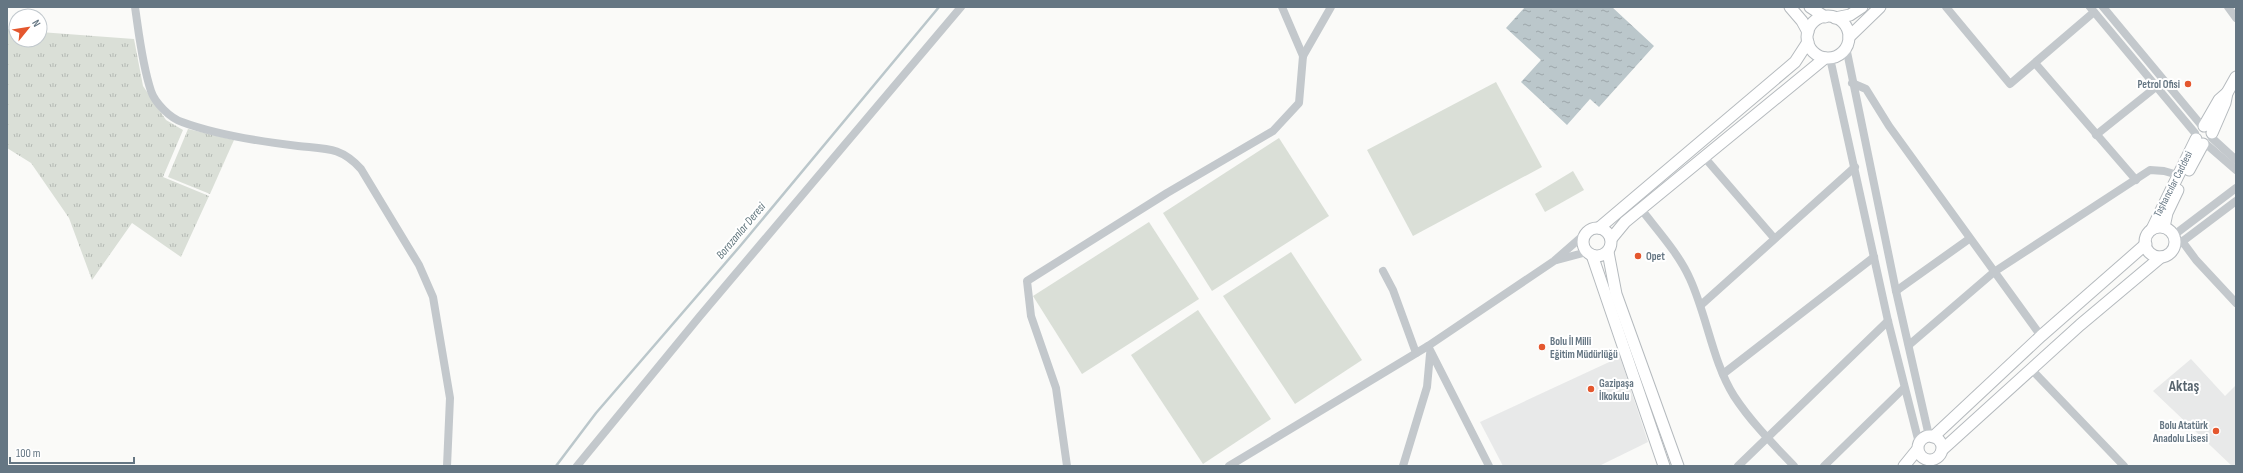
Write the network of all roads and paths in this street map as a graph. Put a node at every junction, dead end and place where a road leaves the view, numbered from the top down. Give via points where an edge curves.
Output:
1 (135, 7) edge
2 (961, 7) edge
3 (1282, 7) edge
4 (1331, 7) edge
5 (1790, 7) edge
6 (1810, 7) edge
7 (1862, 7) edge
8 (1880, 7) edge
9 (1946, 7) edge
10 (2103, 7) edge
11 (2228, 7) edge
12 (2092, 10) edge
13 (1830, 17) junction
14 (2236, 18) edge
15 (1808, 37) junction
16 (1847, 42) junction
17 (1303, 56) junction
18 (1828, 58) junction
19 (2035, 64) junction
20 (2236, 77) edge
21 (1852, 84) junction
22 (2156, 87) junction
23 (2096, 135) junction
24 (2204, 135) junction
25 (1704, 158) junction
26 (2236, 160) edge
27 (1855, 167) junction
28 (2236, 170) edge
29 (2178, 176) junction
30 (2136, 180) junction
31 (2236, 188) edge
32 (2236, 200) edge
33 (1641, 209) junction
34 (2164, 227) junction
35 (1599, 228) junction
36 (2152, 229) junction
37 (1586, 233) junction
38 (1774, 238) junction
39 (1611, 239) junction
40 (1969, 239) junction
41 (2177, 241) junction
42 (2146, 244) junction
43 (1608, 252) junction
44 (1589, 254) junction
45 (1874, 257) junction
46 (2161, 257) junction
47 (1554, 261) junction
48 (1383, 271) dead end
49 (1994, 272) junction
50 (1896, 291) junction
51 (2236, 303) edge
52 (1701, 305) junction
53 (1888, 321) junction
54 (2041, 336) junction
55 (1909, 345) junction
56 (1429, 350) junction
57 (1416, 354) junction
58 (2031, 369) junction
59 (1723, 374) junction
60 (1904, 388) junction
61 (1931, 436) junction
62 (1766, 437) junction
63 (1918, 447) junction
64 (1942, 450) junction
65 (1928, 463) edge
66 (446, 466) edge
67 (577, 466) edge
68 (1067, 466) edge
69 (1229, 466) edge
70 (1403, 466) edge
71 (1489, 466) edge
72 (1664, 466) edge
73 (1678, 466) edge
74 (1738, 466) edge
75 (1794, 466) edge
76 (1824, 466) edge
77 (1904, 466) edge
78 (2124, 466) edge

1 - 66 street via 151,92 164,110 181,122 288,145 333,150 350,156 361,169 419,265 433,297 450,398
2 - 67 street
3 - 17 street
4 - 17 street
5 - 15 main road via 1802,21
6 - 13 main road
7 - 13 main road via 1850,15
8 - 16 main road
9 - 19 street via 2010,84
10 - 24 street
11 - 14 street
12 - 19 street
12 - 22 street
13 - 15 main road via 1812,23
13 - 16 main road via 1843,23
15 - 18 main road via 1812,51
15 - 35 main road via 1795,62
16 - 18 main road via 1840,54
16 - 21 street
17 - 68 street via 1299,103 1273,131 1167,193 1027,281 1031,316 1056,388
18 - 25 main road via 1806,72
18 - 27 street
19 - 23 street
20 - 24 main road via 2227,92 2225,103
21 - 40 street via 1866,89 1888,126
21 - 50 street
22 - 23 street
22 - 24 street
23 - 30 street
24 - 26 street
24 - 28 street
24 - 29 main road, Taşhancılar Caddesi
24 - 34 main road, Taşhancılar Caddesi via 2174,198
25 - 33 main road
25 - 38 street
27 - 38 street
27 - 45 street
29 - 30 street via 2150,170
29 - 36 main road, Taşhancılar Caddesi
30 - 49 street
31 - 41 street
32 - 41 street
33 - 39 main road via 1625,222
33 - 52 street via 1690,278
34 - 36 main road
34 - 41 main road
35 - 37 main road
35 - 39 main road via 1608,233
36 - 42 main road via 2146,236
37 - 44 main road via 1583,242
37 - 47 street
38 - 52 street
39 - 43 main road
40 - 49 street
40 - 50 street
41 - 46 main road via 2169,254
41 - 51 street
42 - 46 main road via 2153,255
42 - 54 main road
43 - 44 main road via 1602,256
43 - 73 main road via 1616,294
44 - 47 street
44 - 72 main road
45 - 53 street
45 - 59 street
46 - 58 main road
47 - 56 street
48 - 57 street via 1393,290
49 - 54 street
49 - 55 street
50 - 55 street
52 - 59 street
53 - 60 street
53 - 62 street
54 - 61 main road
55 - 61 street
56 - 57 street
56 - 70 street via 1427,387
56 - 71 street
57 - 69 street
58 - 64 main road
58 - 78 street
59 - 62 street via 1734,396
60 - 63 street
60 - 76 street
61 - 63 main road via 1924,438
61 - 64 main road via 1940,443
62 - 74 street
62 - 75 street
63 - 65 main road
63 - 77 main road
64 - 65 main road via 1938,457

